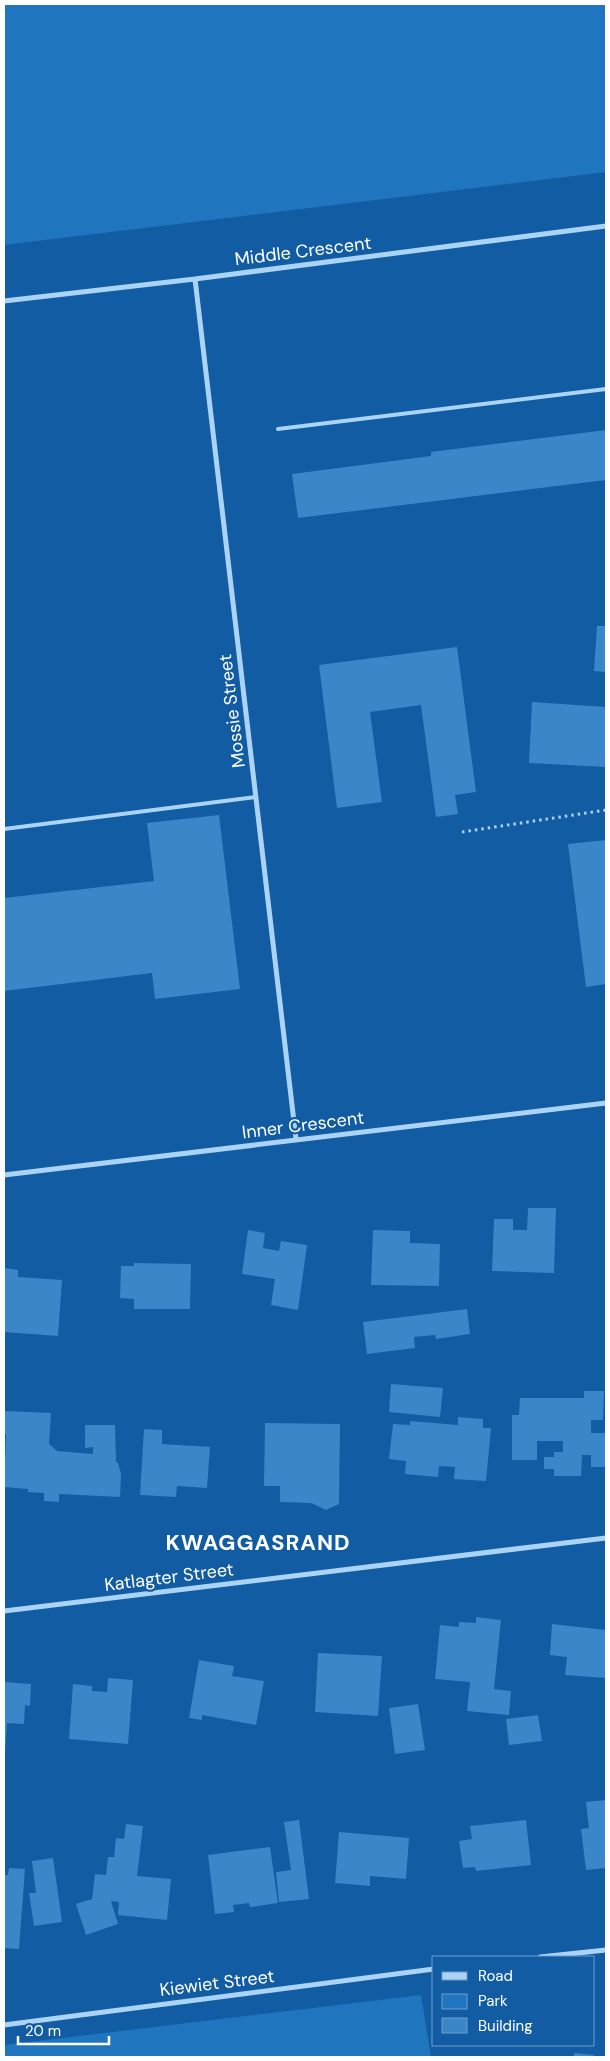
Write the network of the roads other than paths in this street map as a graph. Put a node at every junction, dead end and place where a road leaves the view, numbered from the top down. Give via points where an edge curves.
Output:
1 (606, 226) edge
2 (195, 279) junction
3 (4, 301) edge
4 (606, 389) edge
5 (278, 429) dead end
6 (256, 797) junction
7 (4, 829) edge
8 (606, 1103) edge
9 (296, 1139) junction
10 (4, 1175) edge
11 (606, 1538) edge
12 (4, 1610) edge
13 (606, 1950) edge
14 (549, 1956) edge
15 (432, 1969) edge
16 (4, 2025) edge

1 - 2 street, Middle Crescent
2 - 3 street, Middle Crescent
2 - 6 street, Mossie Street
4 - 5 lane
6 - 7 lane
6 - 9 street, Mossie Street
8 - 9 street, Inner Crescent
9 - 10 street, Inner Crescent
11 - 12 street, Katlagter Street
13 - 14 street
15 - 16 street, Kiewiet Street

